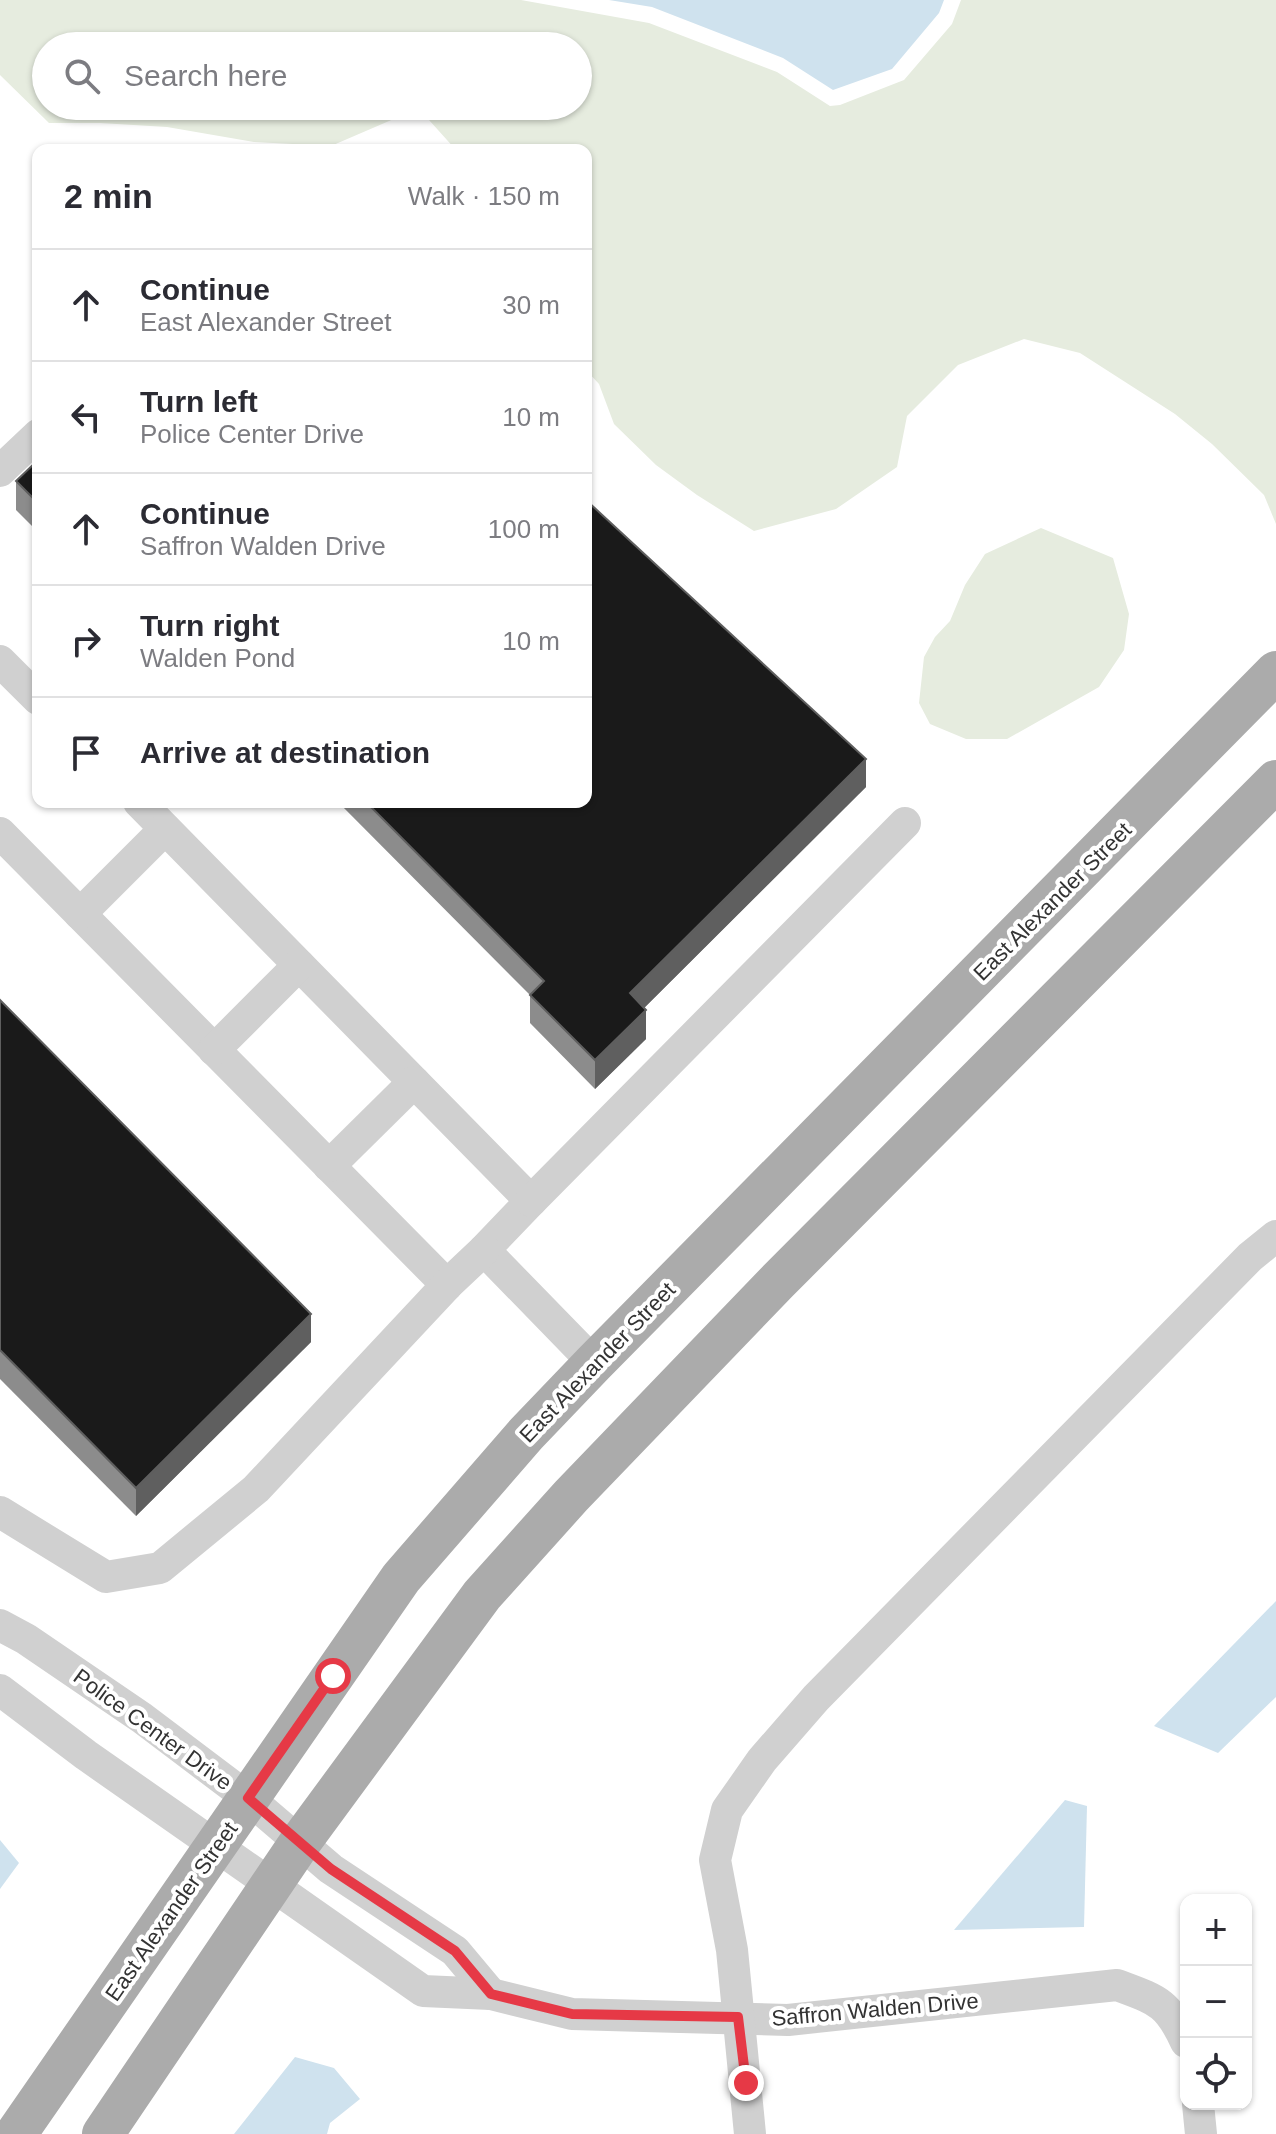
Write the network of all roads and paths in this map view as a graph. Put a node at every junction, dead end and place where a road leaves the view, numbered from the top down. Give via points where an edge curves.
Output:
1 (32, 441) edge
2 (0, 471) edge
3 (0, 661) edge
4 (1276, 672) edge
5 (32, 693) edge
6 (1276, 781) edge
7 (145, 808) edge
8 (905, 823) dead end
9 (165, 829) junction
10 (0, 833) edge
11 (80, 914) junction
12 (299, 965) junction
13 (214, 1050) junction
14 (414, 1082) junction
15 (329, 1166) junction
16 (531, 1201) junction
17 (1276, 1236) edge
18 (484, 1250) junction
19 (447, 1285) junction
20 (594, 1363) junction
21 (0, 1512) edge
22 (0, 1625) edge
23 (0, 1690) edge
24 (248, 1798) junction
25 (301, 1841) junction
26 (217, 1845) junction
27 (272, 1885) junction
28 (491, 1994) junction
29 (738, 2017) junction
30 (1184, 2038) edge
31 (1199, 2110) edge
32 (16, 2134) edge
33 (103, 2134) edge
34 (750, 2134) edge
35 (1201, 2134) edge

1 - 2 street
3 - 5 street
4 - 20 main road, East Alexander Street
6 - 25 main road via 571,1496 482,1595
7 - 9 street
8 - 16 street
9 - 11 street
9 - 12 street
10 - 11 street
11 - 13 street
12 - 13 street
12 - 14 street
13 - 15 street
14 - 15 street
14 - 16 street
15 - 19 street
16 - 18 street
17 - 29 street via 816,1698 727,1810 715,1860
18 - 19 street
18 - 20 street
19 - 21 street via 256,1489 160,1568 106,1577
20 - 24 main road, East Alexander Street via 401,1578
22 - 24 street, Police Center Drive via 142,1718
23 - 26 street
24 - 25 street, Police Center Drive
24 - 26 main road, East Alexander Street
25 - 27 main road
25 - 28 street via 331,1869 455,1951
26 - 27 street
26 - 32 main road, East Alexander Street
27 - 28 street, Saffron Walden Drive via 423,1991
27 - 33 main road
28 - 29 street, Saffron Walden Drive via 572,2014
29 - 30 street, Saffron Walden Drive via 832,2017 1117,1985 1151,1998 1174,2015
29 - 34 street
31 - 35 street

